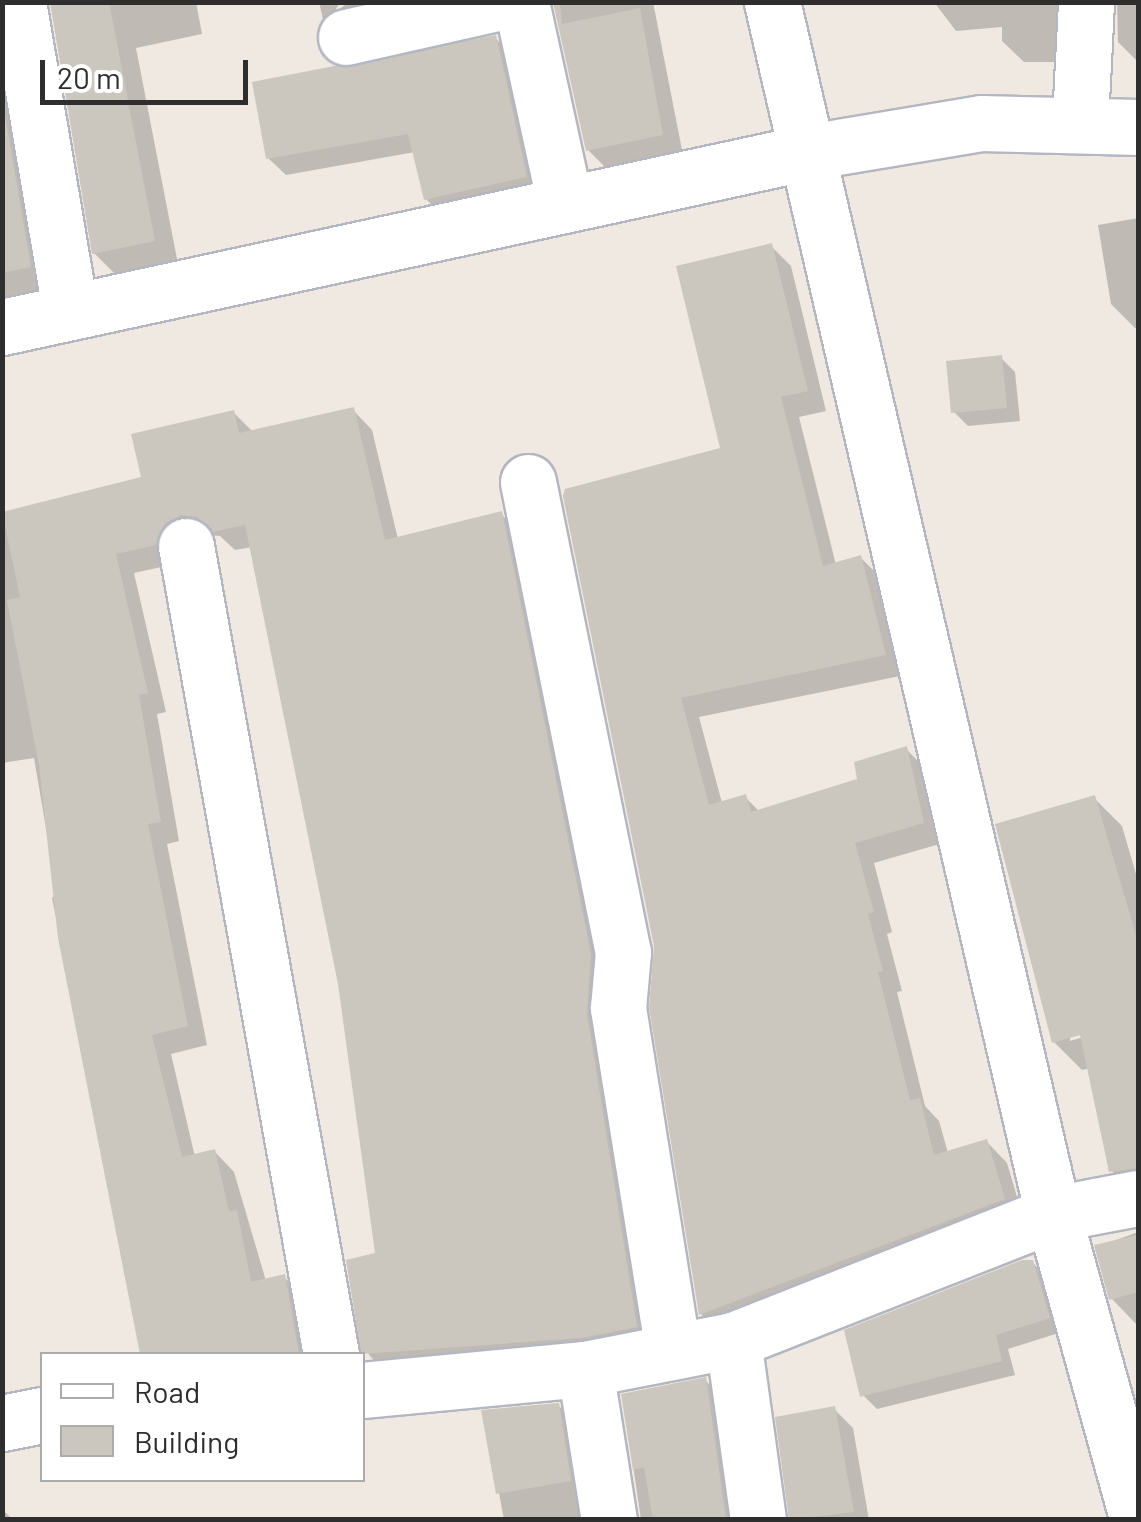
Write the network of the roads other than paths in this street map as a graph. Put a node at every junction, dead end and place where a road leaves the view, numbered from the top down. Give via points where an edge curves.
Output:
1 (18, 2) edge
2 (501, 2) edge
3 (520, 2) edge
4 (772, 2) edge
5 (1086, 2) edge
6 (346, 37) dead end
7 (1080, 121) junction
8 (1138, 127) edge
9 (808, 152) junction
10 (565, 204) junction
11 (70, 311) junction
12 (2, 327) edge
13 (528, 482) dead end
14 (186, 546) dead end
15 (1138, 1198) edge
16 (1053, 1214) junction
17 (733, 1340) junction
18 (331, 1352) edge
19 (673, 1352) junction
20 (585, 1368) junction
21 (365, 1390) edge
22 (40, 1415) edge
23 (2, 1423) edge
24 (609, 1520) edge
25 (758, 1520) edge
26 (1138, 1520) edge

1 - 11 street
2 - 6 street
3 - 10 street
4 - 9 street
5 - 7 street
7 - 8 street
7 - 9 street via 981,123
9 - 10 street
9 - 16 street
10 - 11 street
11 - 12 street
13 - 19 street via 624,952 618,1008
14 - 18 street
15 - 16 street
16 - 17 street
16 - 26 street
17 - 19 street
17 - 25 street
19 - 20 street
20 - 21 street
20 - 24 street
22 - 23 street

